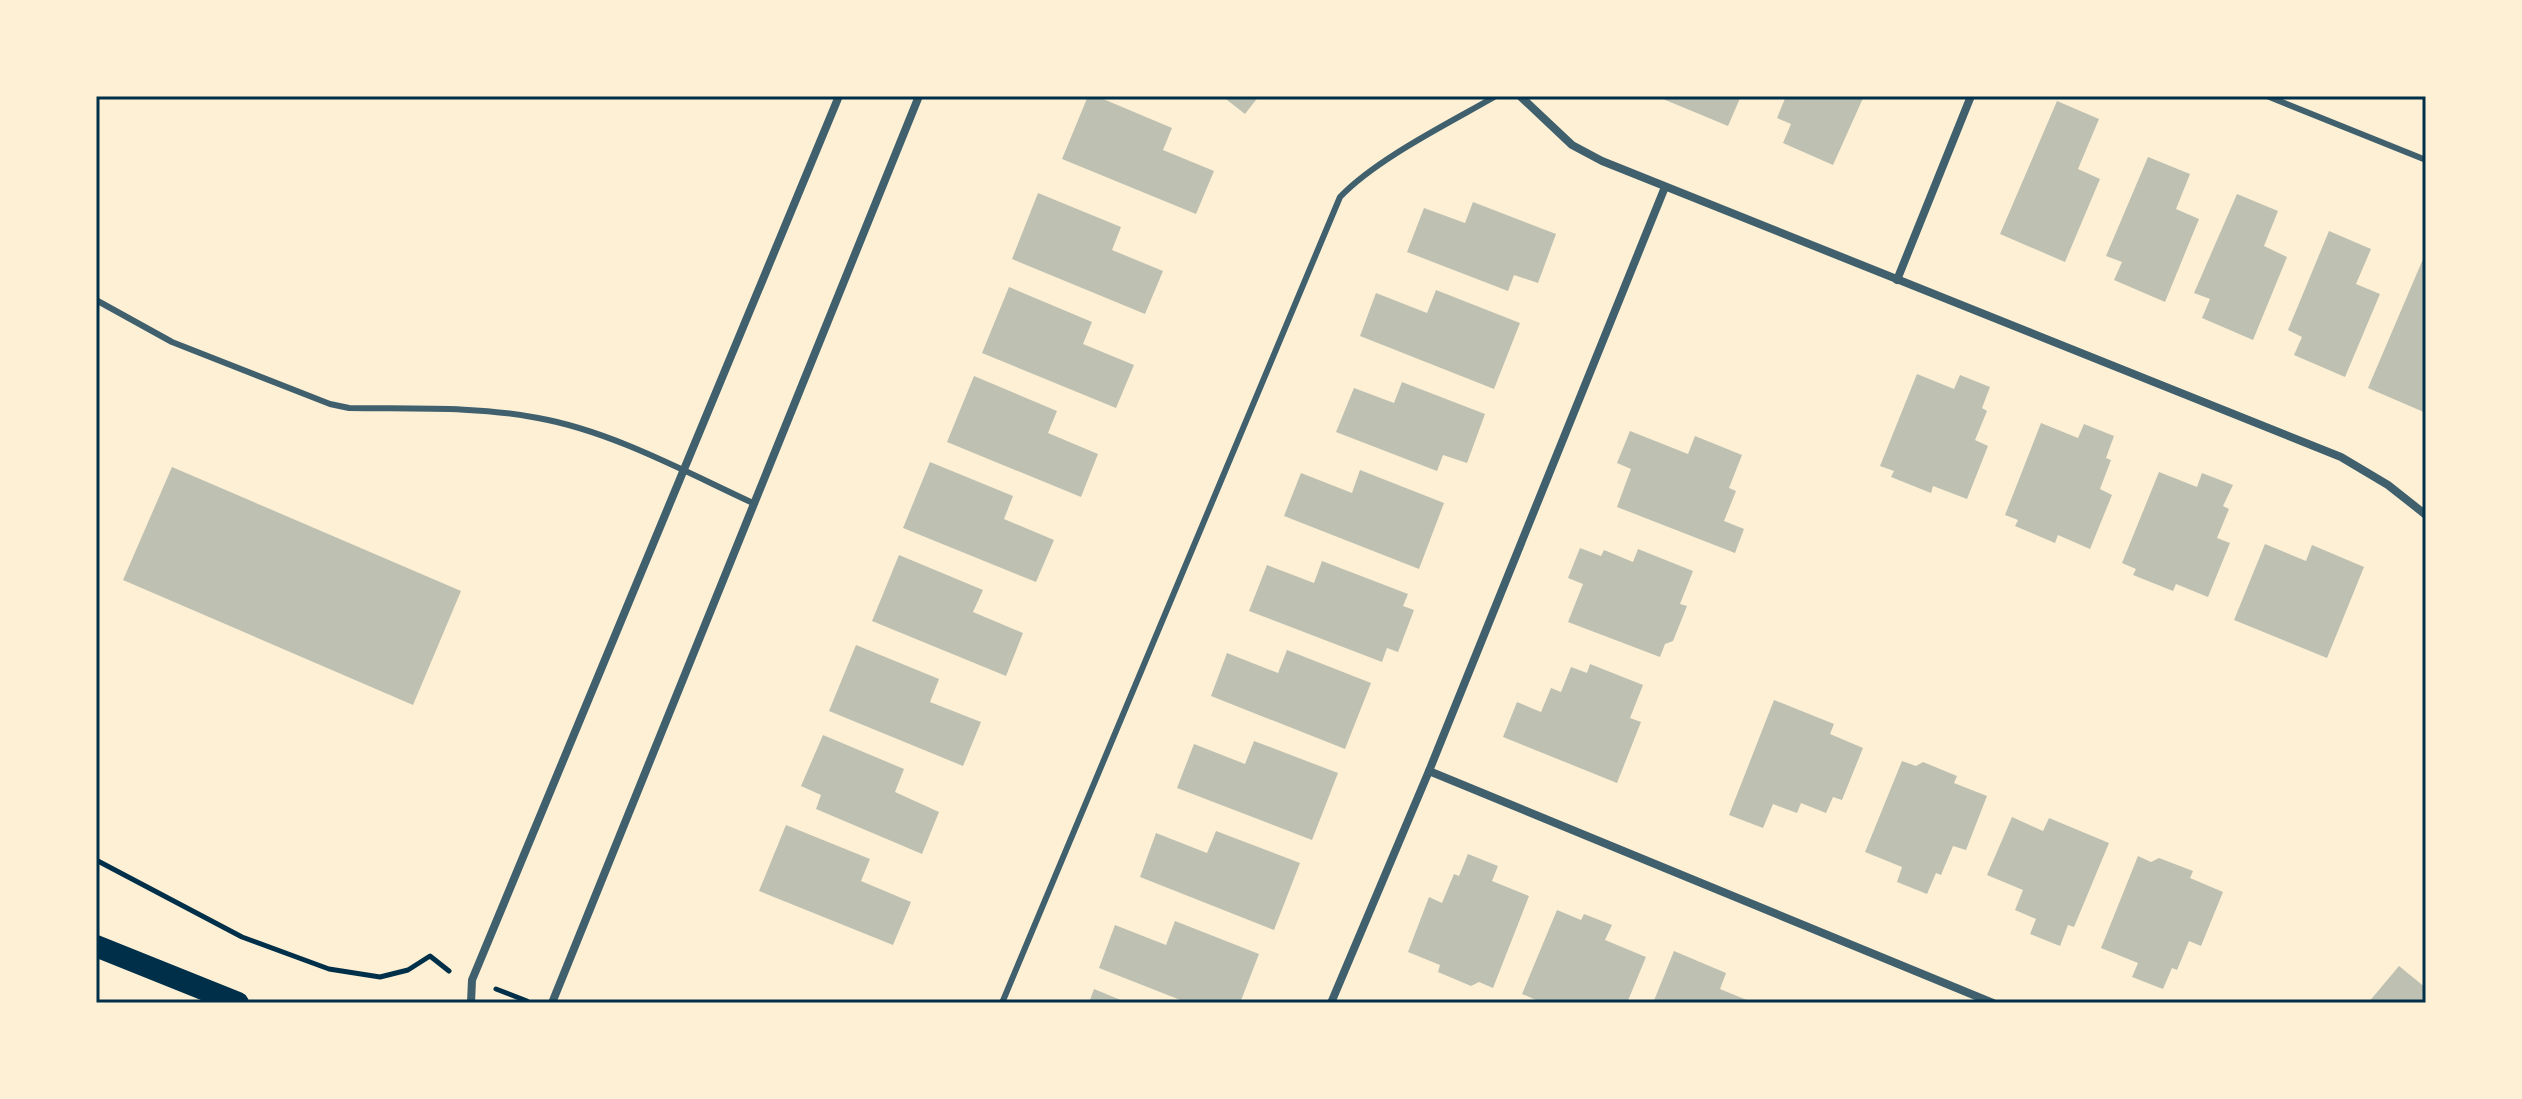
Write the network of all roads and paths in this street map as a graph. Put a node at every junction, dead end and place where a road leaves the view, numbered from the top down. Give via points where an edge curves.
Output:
1 (839, 96) edge
2 (919, 96) edge
3 (1496, 96) edge
4 (1520, 96) edge
5 (1971, 96) edge
6 (2267, 96) edge
7 (2426, 160) edge
8 (1665, 187) junction
9 (1897, 280) junction
10 (96, 300) edge
11 (683, 471) junction
12 (753, 503) junction
13 (2426, 515) edge
14 (1429, 771) junction
15 (96, 860) edge
16 (96, 946) edge
17 (448, 971) dead end
18 (494, 989) dead end
19 (238, 1003) edge
20 (471, 1003) edge
21 (532, 1003) edge
22 (552, 1003) edge
23 (1002, 1003) edge
24 (1331, 1003) edge
25 (1993, 1003) edge

1 - 11 street
2 - 12 street
3 - 23 lane via 1413,144 1340,197
4 - 8 street via 1572,145
5 - 9 street
6 - 7 lane
8 - 9 street
8 - 14 street
9 - 13 street via 2341,457
10 - 11 lane via 172,342 330,404 483,410 540,418 593,432
11 - 12 lane
11 - 20 street via 472,980
12 - 22 street
14 - 24 street
14 - 25 street
15 - 17 path via 242,937 329,969 380,977 408,970 430,956
16 - 19 highway
18 - 21 path

